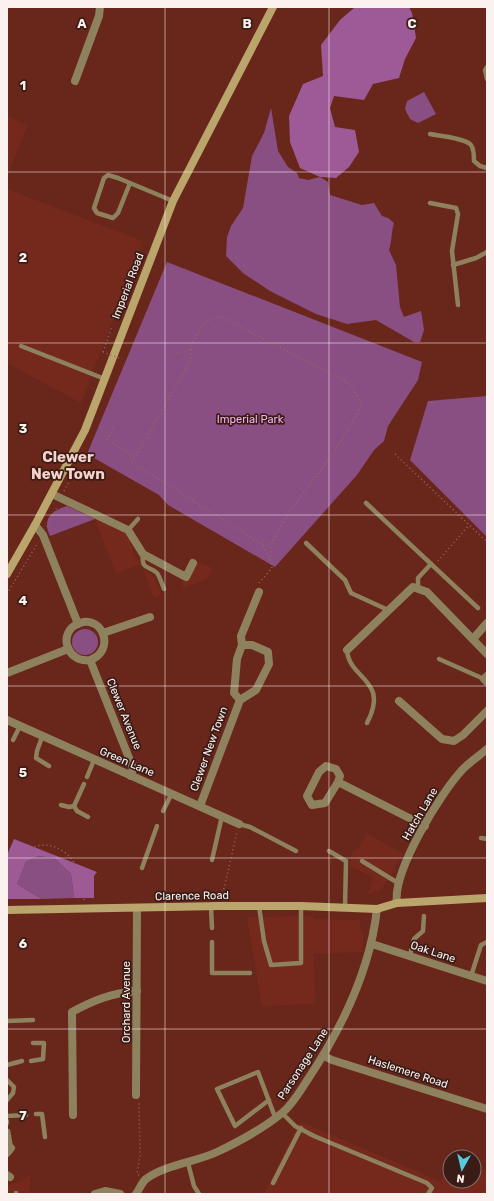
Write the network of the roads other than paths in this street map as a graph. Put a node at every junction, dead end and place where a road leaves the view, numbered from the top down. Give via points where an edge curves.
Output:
1 (100, 7) edge
2 (273, 7) edge
3 (487, 67) edge
4 (487, 79) edge
5 (75, 81) dead end
6 (430, 134) dead end
7 (487, 168) edge
8 (130, 183) junction
9 (172, 201) junction
10 (430, 204) dead end
11 (487, 252) edge
12 (453, 266) junction
13 (458, 304) dead end
14 (21, 346) dead end
15 (105, 378) junction
16 (52, 494) junction
17 (366, 503) dead end
18 (138, 519) dead end
19 (35, 525) junction
20 (128, 530) junction
21 (306, 543) dead end
22 (143, 554) junction
23 (193, 563) dead end
24 (432, 566) junction
25 (7, 572) edge
26 (418, 587) junction
27 (164, 589) dead end
28 (259, 592) road end
29 (478, 608) dead end
30 (388, 610) junction
31 (150, 617) dead end
32 (487, 623) edge
33 (78, 624) junction
34 (103, 633) junction
35 (473, 640) junction
36 (242, 645) junction
37 (68, 649) junction
38 (347, 650) joint
39 (487, 654) edge
40 (439, 659) dead end
41 (90, 660) junction
42 (7, 673) edge
43 (486, 679) edge
44 (240, 700) junction
45 (399, 701) dead end
46 (487, 711) edge
47 (7, 720) edge
48 (367, 723) dead end
49 (20, 726) junction
50 (42, 737) junction
51 (13, 740) dead end
52 (487, 749) edge
53 (94, 760) junction
54 (49, 766) dead end
55 (131, 776) junction
56 (87, 778) dead end
57 (338, 782) junction
58 (84, 784) dead end
59 (172, 793) junction
60 (61, 804) dead end
61 (74, 806) junction
62 (200, 806) junction
63 (163, 811) dead end
64 (222, 816) junction
65 (88, 817) dead end
66 (239, 824) joint
67 (157, 826) dead end
68 (425, 826) junction
69 (481, 838) dead end
70 (487, 839) edge
71 (296, 851) dead end
72 (329, 851) dead end
73 (212, 860) dead end
74 (362, 861) dead end
75 (142, 868) dead end
76 (398, 883) junction
77 (487, 898) edge
78 (397, 902) junction
79 (259, 906) junction
80 (300, 906) junction
81 (211, 907) junction
82 (345, 908) junction
83 (137, 909) junction
84 (377, 909) junction
85 (7, 910) edge
86 (424, 916) dead end
87 (212, 928) dead end
88 (212, 942) dead end
89 (487, 942) edge
90 (372, 944) junction
91 (410, 955) junction
92 (250, 973) dead end
93 (471, 976) junction
94 (487, 981) edge
95 (137, 991) junction
96 (33, 1020) dead end
97 (7, 1021) edge
98 (33, 1043) dead end
99 (324, 1056) junction
100 (22, 1061) dead end
101 (31, 1061) dead end
102 (7, 1064) edge
103 (7, 1080) edge
104 (136, 1095) road end
105 (7, 1100) edge
106 (269, 1100) junction
107 (487, 1109) edge
108 (26, 1114) dead end
109 (36, 1114) dead end
110 (73, 1115) dead end
111 (278, 1115) junction
112 (7, 1116) edge
113 (301, 1128) junction
114 (8, 1131) dead end
115 (45, 1137) dead end
116 (9, 1151) edge
117 (188, 1163) junction
118 (273, 1183) dead end
119 (94, 1194) edge
120 (120, 1194) edge
121 (136, 1194) edge
122 (199, 1194) edge
123 (428, 1194) edge

1 - 5 street
2 - 9 main road, Imperial Road
3 - 4 lane
6 - 7 lane via 465,141 471,145 474,161
8 - 8 lane via 108,175 104,178 94,208 97,213 113,218 118,213
8 - 9 lane
9 - 15 main road, Imperial Road
10 - 12 lane via 456,208 458,214 452,251
11 - 12 lane
12 - 13 lane
14 - 15 lane
15 - 16 main road, Imperial Road via 85,430
16 - 19 main road, Imperial Road
16 - 20 street
17 - 24 lane
18 - 20 lane
19 - 25 main road, Imperial Road
19 - 33 street via 43,535
20 - 22 street
21 - 30 lane via 345,580 350,593
22 - 23 street via 186,577
22 - 27 lane via 142,561 146,568 157,573
24 - 26 lane via 418,578
24 - 29 lane
26 - 30 street via 409,590
26 - 35 street via 427,592
28 - 36 street via 240,636
30 - 38 street
31 - 34 street
32 - 35 street
33 - 34 street via 92,623
33 - 37 street via 69,631
34 - 41 street via 104,649 100,655
35 - 39 street
36 - 44 street, Clewer New Town via 237,659 234,693
36 - 44 street, Clewer New Town via 252,645 268,652 269,664 256,690
37 - 41 street via 76,659
37 - 42 street
38 - 48 lane via 350,662 372,691 374,708
40 - 43 lane
41 - 55 street, Clewer Avenue via 133,768
44 - 62 street, Clewer New Town
45 - 46 street via 442,739 454,741
47 - 49 street, Green Lane
49 - 50 street, Green Lane
49 - 51 lane
50 - 53 street, Green Lane
50 - 54 lane via 36,758
52 - 68 street, Hatch Lane via 464,769 441,797
53 - 55 street, Green Lane
53 - 56 lane
55 - 59 street, Green Lane
57 - 57 street via 325,803 312,806 307,796 319,772 326,766 336,769 340,776
57 - 68 street
58 - 61 lane
59 - 62 street, Green Lane
59 - 63 lane
60 - 61 lane
61 - 65 lane via 77,811
62 - 64 street, Green Lane
64 - 66 street, Green Lane
64 - 73 lane
66 - 71 lane
67 - 75 lane
68 - 76 street, Hatch Lane
69 - 70 lane
72 - 82 lane via 346,861
74 - 76 lane
76 - 78 street, Hatch Lane via 395,894
77 - 78 main road
78 - 84 main road
79 - 80 main road, Clarence Road
79 - 80 lane via 264,941 271,965 301,963
79 - 81 main road, Clarence Road
80 - 82 main road, Clarence Road
81 - 83 main road, Clarence Road
81 - 87 lane
82 - 84 main road, Clarence Road
83 - 85 main road, Clarence Road
83 - 95 street, Orchard Avenue
84 - 90 street, Parsonage Lane
86 - 91 lane via 423,931 414,940
88 - 92 lane via 212,973
89 - 93 lane via 481,945
90 - 91 street, Oak Lane
90 - 99 street, Parsonage Lane via 352,1000
91 - 93 street, Oak Lane
93 - 94 street, Oak Lane
95 - 104 street, Orchard Avenue
95 - 110 street via 117,992 72,1012
96 - 97 lane
98 - 101 lane via 44,1043 43,1059
99 - 107 street, Haslemere Road
99 - 111 street, Parsonage Lane via 291,1104
100 - 102 lane
103 - 105 lane via 14,1087
106 - 106 lane via 236,1126 217,1089 258,1072
106 - 111 lane
108 - 112 lane
109 - 115 lane via 42,1114
111 - 113 lane
111 - 117 street, Parsonage Lane via 232,1144
113 - 118 lane
113 - 123 lane via 427,1184 432,1188
114 - 116 lane
117 - 121 street, Parsonage Lane via 174,1166 148,1178
117 - 122 lane via 194,1186
119 - 120 street via 105,1191

